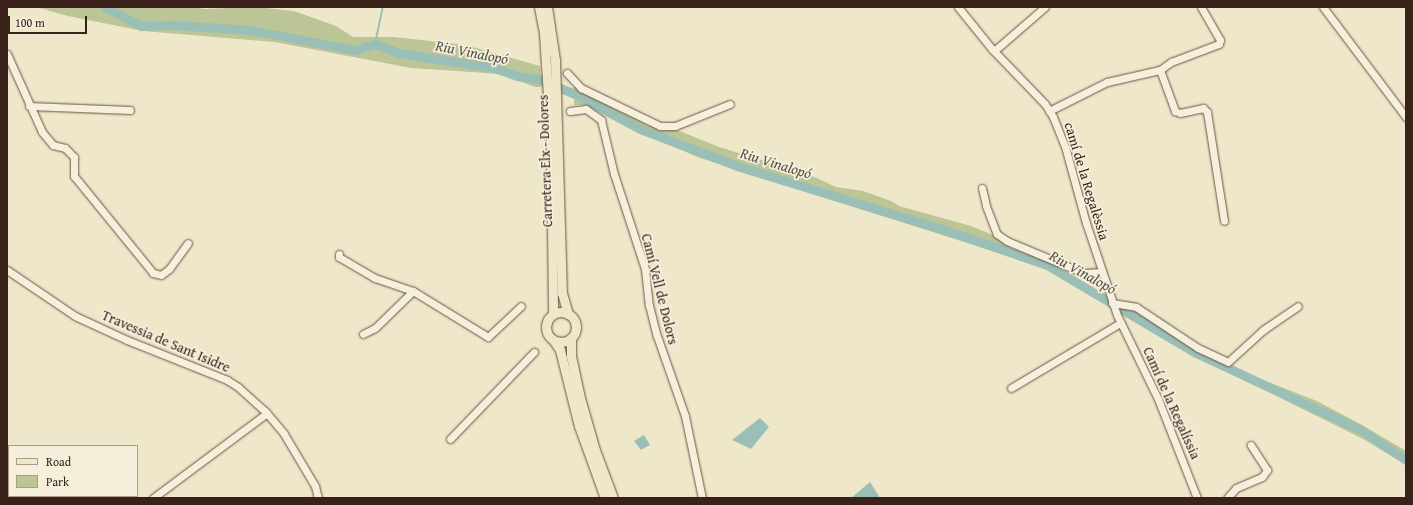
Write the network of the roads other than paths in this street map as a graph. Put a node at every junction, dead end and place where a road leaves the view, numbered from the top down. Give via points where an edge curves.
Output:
1 (539, 7) edge
2 (546, 7) edge
3 (958, 7) edge
4 (1045, 7) edge
5 (1201, 7) edge
6 (1323, 7) edge
7 (994, 51) junction
8 (7, 54) edge
9 (551, 60) junction
10 (1160, 70) junction
11 (567, 73) dead end
12 (730, 104) dead end
13 (29, 106) junction
14 (553, 107) junction
15 (130, 110) dead end
16 (570, 111) dead end
17 (1049, 111) junction
18 (1406, 118) edge
19 (982, 188) dead end
20 (1224, 221) dead end
21 (188, 243) dead end
22 (339, 254) dead end
23 (7, 270) edge
24 (1102, 272) junction
25 (413, 291) junction
26 (1112, 301) junction
27 (521, 306) dead end
28 (1298, 306) dead end
29 (553, 314) junction
30 (568, 314) junction
31 (1119, 321) junction
32 (363, 334) dead end
33 (571, 338) junction
34 (554, 341) junction
35 (534, 352) dead end
36 (1011, 388) dead end
37 (267, 413) junction
38 (450, 439) dead end
39 (1252, 445) dead end
40 (152, 498) edge
41 (318, 498) edge
42 (605, 498) edge
43 (613, 498) edge
44 (702, 498) edge
45 (1197, 498) edge
46 (1227, 498) edge

1 - 9 main road, Carretera Elx - Dolores
2 - 9 main road, Carretera Elx - Dolores
3 - 7 street, camí de la Regalèssia
4 - 7 street
5 - 10 street via 1220,40 1219,44 1171,62
6 - 18 street
7 - 17 street, camí de la Regalèssia
8 - 13 street
9 - 14 main road, Carretera Elx - Dolores
10 - 17 street via 1107,82
10 - 20 street via 1175,111 1180,113 1203,108 1207,112
11 - 12 street via 582,88 660,126 675,126
13 - 15 street
13 - 21 street via 42,132 53,145 65,148 74,157 74,176 153,273 161,275 169,269
14 - 29 main road, Carretera Elx - Dolores
14 - 30 main road, Carretera Elx - Dolores via 562,292
16 - 44 street, Camí Vell de Dolors via 586,109 601,120 614,174 645,269 649,305 657,336 685,416
17 - 24 street, camí de la Regalèssia via 1066,150
19 - 24 street via 997,234 1084,273
22 - 25 street via 339,257 375,278
23 - 37 street, Travessia de Sant Isidre via 75,316 227,380
24 - 26 street, camí de la Regalèssia
25 - 27 street via 488,337
25 - 32 street via 375,328
26 - 28 street via 1136,307 1198,348 1228,362 1263,330
26 - 31 street, Camí de la Regalíssia
29 - 30 main road
29 - 34 main road via 547,321 546,330
30 - 33 main road via 576,326
31 - 36 street
31 - 45 street, Camí de la Regalíssia via 1158,399
33 - 34 main road via 565,342
33 - 43 main road via 571,356 580,398 594,450
34 - 42 main road via 560,350 579,426
35 - 38 street
37 - 40 street
37 - 41 street, Travessia de Sant Isidre via 284,434 315,486
39 - 46 street via 1267,470 1262,477 1236,488

